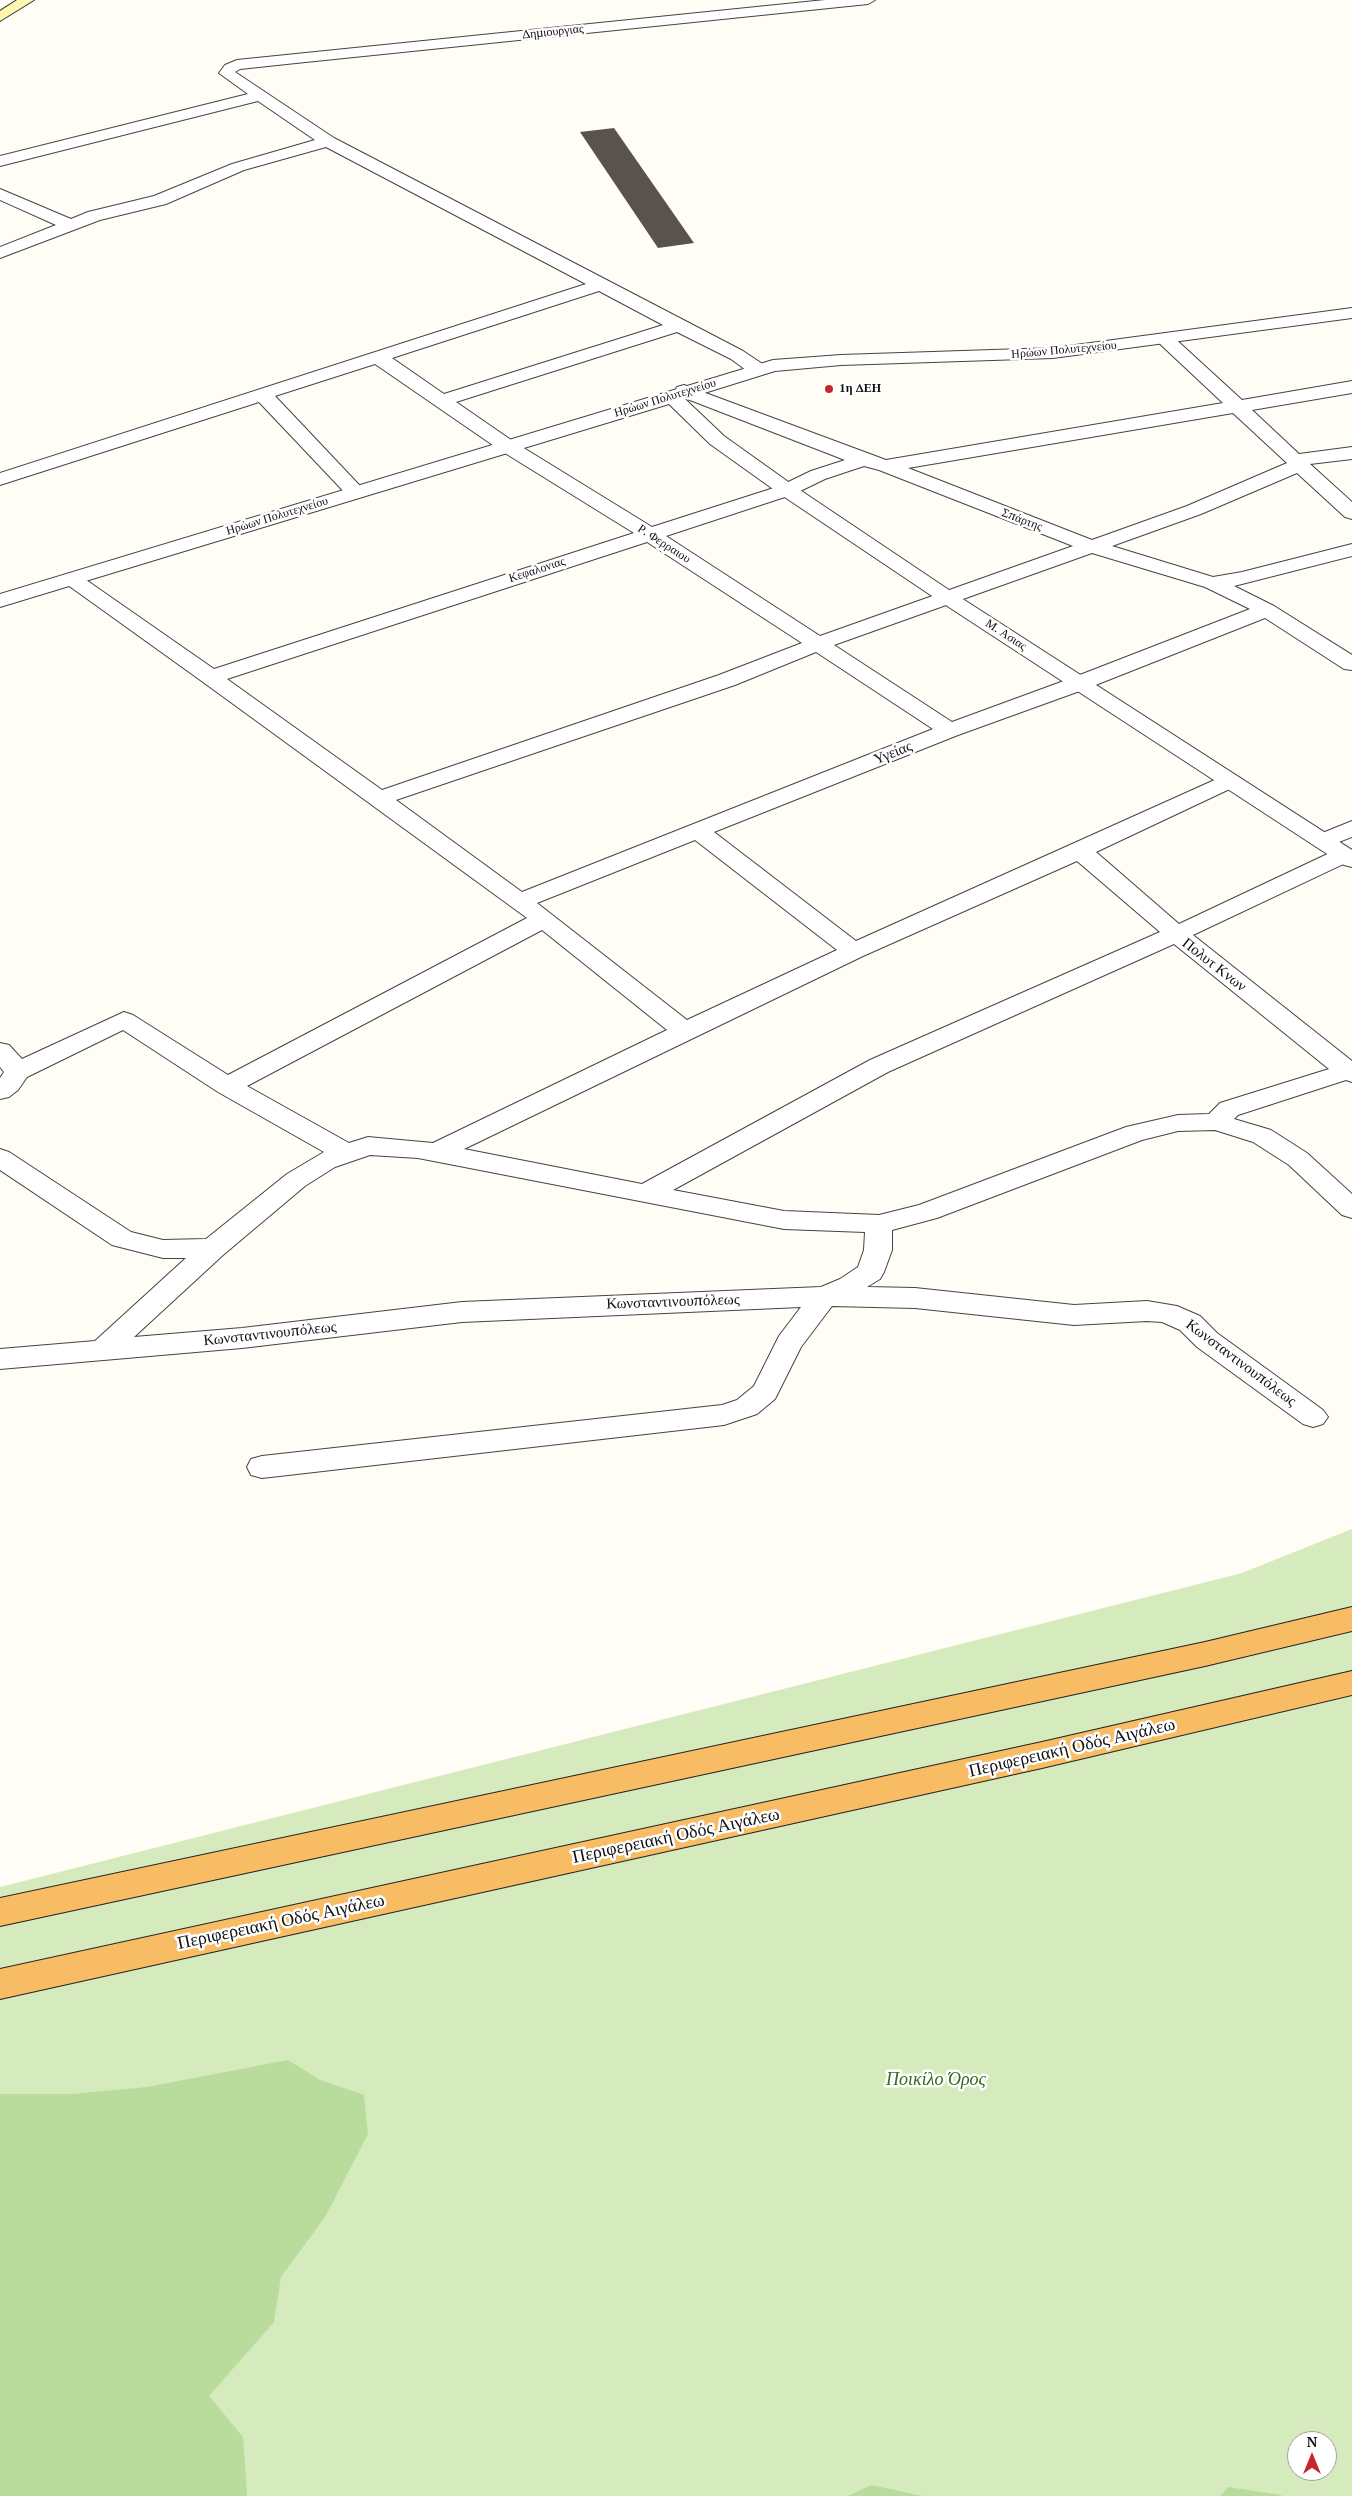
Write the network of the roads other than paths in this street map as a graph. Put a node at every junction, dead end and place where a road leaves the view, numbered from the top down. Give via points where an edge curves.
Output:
1 (27, 0) edge
2 (868, 0) edge
3 (0, 17) edge
4 (259, 96) junction
5 (328, 141) junction
6 (0, 161) edge
7 (0, 194) edge
8 (71, 225) junction
9 (0, 254) edge
10 (601, 285) junction
11 (1352, 313) edge
12 (678, 326) junction
13 (1165, 339) junction
14 (379, 358) junction
15 (757, 369) junction
16 (1352, 387) edge
17 (261, 393) junction
18 (678, 394) junction
19 (442, 401) junction
20 (1238, 406) junction
21 (507, 446) junction
22 (1352, 453) edge
23 (863, 460) junction
24 (1299, 465) junction
25 (886, 466) junction
26 (0, 479) edge
27 (787, 490) junction
28 (355, 492) junction
29 (1352, 513) edge
30 (649, 534) junction
31 (1090, 546) junction
32 (1352, 550) edge
33 (72, 579) junction
34 (1212, 583) junction
35 (3, 597) edge
36 (948, 598) junction
37 (1267, 610) junction
38 (817, 644) junction
39 (1352, 664) edge
40 (210, 677) junction
41 (1080, 683) junction
42 (950, 730) junction
43 (1228, 781) junction
44 (378, 799) junction
45 (1352, 828) edge
46 (698, 831) junction
47 (1323, 840) junction
48 (1080, 851) junction
49 (1348, 857) edge
50 (520, 901) junction
51 (542, 920) junction
52 (1176, 934) junction
53 (854, 951) junction
54 (685, 1031) junction
55 (0, 1051) edge
56 (18, 1071) junction
57 (1351, 1072) edge
58 (227, 1086) junction
59 (0, 1091) edge
60 (1216, 1122) junction
61 (437, 1152) junction
62 (346, 1153) junction
63 (0, 1158) edge
64 (646, 1193) junction
65 (1352, 1209) edge
66 (879, 1224) junction
67 (213, 1248) junction
68 (824, 1296) junction
69 (103, 1350) junction
70 (0, 1359) edge
71 (1313, 1417) dead end
72 (262, 1467) dead end
73 (1352, 1619) edge
74 (1352, 1683) edge
75 (0, 1912) edge
76 (0, 1984) edge

1 - 3 main road
2 - 4 street, Δημιουργιας via 230,68 227,73
4 - 5 street
4 - 6 street
5 - 8 street via 238,167 166,198
5 - 10 street
7 - 8 street
8 - 9 street
10 - 12 street
10 - 14 street
11 - 13 street, Ηρώων Πολυτεχνείου
12 - 15 street via 737,355
12 - 19 street
13 - 15 street, Ηρώων Πολυτεχνείου via 1053,353 791,363
13 - 20 street
14 - 17 street
14 - 19 street, Ρ. Φερραιου
15 - 18 street, Ηρώων Πολυτεχνείου
16 - 20 street
17 - 26 street
17 - 28 street
18 - 21 street, Ηρώων Πολυτεχνείου
18 - 23 street, Σπάρτης
18 - 27 street, Μ. Ασιας via 717,440
19 - 21 street, Ρ. Φερραιου
20 - 24 street
20 - 25 street
21 - 28 street, Ηρώων Πολυτεχνείου
21 - 30 street, Ρ. Φερραιου
22 - 24 street via 1306,458
23 - 25 street, Σπάρτης
23 - 27 street, Κεφαλονιας via 818,475
24 - 29 street
24 - 31 street via 1194,510
25 - 31 street, Σπάρτης
27 - 30 street, Κεφαλονιας
27 - 36 street, Μ. Ασιας
28 - 33 street, Ηρώων Πολυτεχνείου
30 - 38 street, Ρ. Φερραιου
30 - 40 street, Κεφαλονιας
31 - 34 street, Σπάρτης
31 - 36 street
32 - 34 street
33 - 35 street, Ηρώων Πολυτεχνείου
33 - 40 street
34 - 37 street, Σπάρτης
36 - 38 street
36 - 41 street, Μ. Ασιας
37 - 39 street, Σπάρτης
37 - 41 street, Υγείας
38 - 42 street, Ρ. Φερραιου
38 - 44 street via 728,680
40 - 44 street
41 - 42 street, Υγείας
41 - 43 street, Μ. Ασιας
42 - 46 street, Υγείας
43 - 47 street, Μ. Ασιας
43 - 48 street
44 - 50 street
45 - 47 street
46 - 50 street, Υγείας
46 - 53 street
47 - 49 street, Μ. Ασιας
48 - 52 street, Πολυτ Κνων
48 - 53 street
49 - 52 street
50 - 51 street
51 - 54 street
51 - 58 street
52 - 57 street, Πολυτ Κνων
52 - 64 street via 879,1066
53 - 54 street
54 - 61 street
55 - 56 street
56 - 58 street via 124,1020
56 - 59 street
57 - 60 street via 1229,1109
58 - 62 street
60 - 65 street via 1262,1136 1298,1159
60 - 66 street via 1178,1123 1135,1133 927,1212
61 - 62 street via 368,1146
61 - 64 street
62 - 67 street via 296,1180
63 - 67 street via 122,1239 163,1249
64 - 66 street via 784,1220
66 - 68 street via 878,1250 870,1272 850,1286
67 - 69 street
68 - 69 street, Κωνσταντινουπόλεως via 462,1312 252,1337
68 - 71 street, Κωνσταντινουπόλεως via 915,1298 1074,1315 1167,1312 1190,1323 1207,1340
68 - 72 street via 789,1344 765,1392 747,1407 724,1415
69 - 70 street, Κωνσταντινουπόλεως
73 - 75 highway via 1177,1660
74 - 76 highway, Περιφερειακή Οδός Αιγάλεω via 1042,1755

